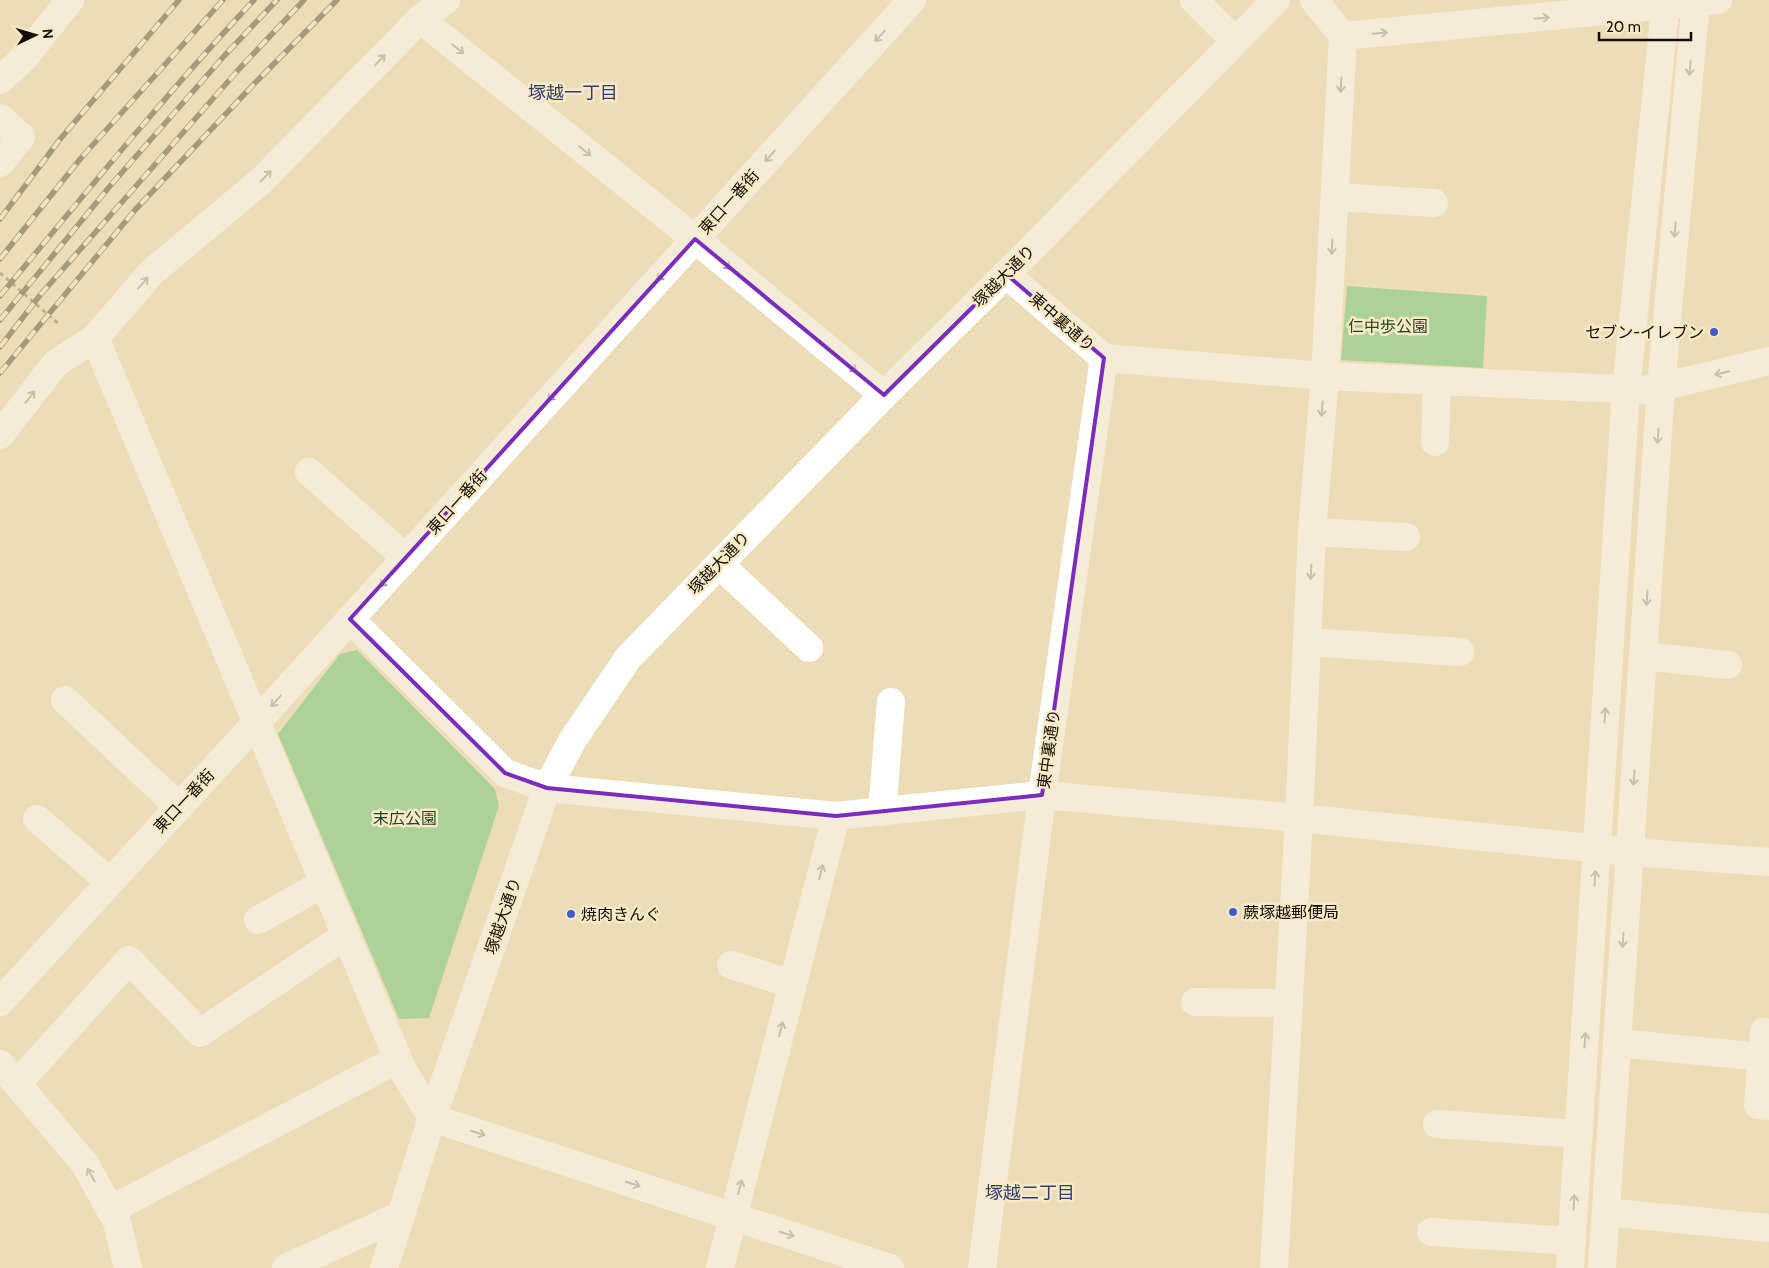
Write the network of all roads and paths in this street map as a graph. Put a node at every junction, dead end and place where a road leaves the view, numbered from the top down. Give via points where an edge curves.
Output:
1 (70, 0) edge
2 (446, 0) edge
3 (912, 0) edge
4 (1194, 0) edge
5 (1276, 0) edge
6 (1314, 0) edge
7 (1704, 1) edge
8 (1665, 3) edge
9 (420, 19) junction
10 (1343, 36) junction
11 (1235, 41) junction
12 (0, 80) edge
13 (0, 118) edge
14 (0, 163) edge
15 (1335, 197) junction
16 (1434, 204) dead end
17 (695, 239) junction
18 (0, 273) edge
19 (1006, 274) junction
20 (60, 325) dead end
21 (95, 338) junction
22 (1104, 358) junction
23 (1769, 361) edge
24 (1325, 376) junction
25 (1437, 382) junction
26 (1661, 388) junction
27 (1626, 390) junction
28 (884, 395) junction
29 (0, 435) edge
30 (1435, 442) dead end
31 (310, 472) dead end
32 (1312, 532) junction
33 (1406, 537) dead end
34 (406, 558) junction
35 (719, 564) junction
36 (350, 619) junction
37 (1307, 642) junction
38 (809, 648) dead end
39 (1460, 652) dead end
40 (1643, 656) junction
41 (1728, 666) dead end
42 (65, 700) dead end
43 (891, 702) dead end
44 (256, 723) junction
45 (547, 788) junction
46 (1042, 795) junction
47 (179, 807) junction
48 (882, 812) junction
49 (836, 816) junction
50 (1299, 818) junction
51 (37, 819) dead end
52 (1597, 848) junction
53 (1629, 852) junction
54 (1769, 862) edge
55 (110, 882) junction
56 (324, 883) junction
57 (258, 920) dead end
58 (346, 935) junction
59 (731, 965) dead end
60 (792, 984) junction
61 (0, 1002) edge
62 (1195, 1002) dead end
63 (1289, 1003) junction
64 (1617, 1043) junction
65 (398, 1059) junction
66 (8, 1074) edge
67 (1769, 1106) edge
68 (432, 1118) junction
69 (1437, 1124) dead end
70 (1578, 1134) junction
71 (110, 1210) junction
72 (1606, 1212) junction
73 (401, 1215) junction
74 (732, 1216) junction
75 (1769, 1228) edge
76 (1432, 1232) dead end
77 (1571, 1255) edge
78 (128, 1268) edge
79 (286, 1268) edge
80 (384, 1268) edge
81 (720, 1268) edge
82 (890, 1268) edge
83 (982, 1268) edge
84 (1274, 1268) edge
85 (1602, 1268) edge

1 - 12 street via 24,58
2 - 9 street
3 -> 17 street, 東口一番街
4 - 11 street
5 - 11 street, 塚越大通り
6 - 10 street
7 - 8 street
7 -> 26 street
10 -> 8 street
8 - 27 street
9 -> 17 street
21 -> 9 street via 152,272 261,181
10 -> 15 street
11 - 19 street, 塚越大通り
13 - 14 street via 21,137
15 - 16 street
15 -> 24 street
17 -> 28 street
17 -> 34 street, 東口一番街
18 - 20 path
19 - 22 street, 東中裏通り
19 - 28 street, 塚越大通り
29 -> 21 street via 56,363
21 - 44 street
22 - 24 street
22 - 46 street, 東中裏通り
23 -> 26 street
24 - 25 street
24 -> 32 street
25 - 27 street
25 - 30 street
26 - 27 street
26 -> 40 street
52 -> 27 street
28 - 35 street, 塚越大通り
31 - 34 street
32 - 33 street
32 -> 37 street
34 -> 36 street, 東口一番街
35 - 38 street
35 - 45 street, 塚越大通り via 628,658 572,741
36 -> 44 street, 東口一番街
36 - 45 street via 505,773
37 - 39 street
37 - 50 street
40 - 41 street
40 -> 53 street
42 - 47 street
43 - 48 street
44 - 47 street, 東口一番街
44 - 56 street
45 - 49 street
45 - 68 street, 塚越大通り
46 - 48 street
46 - 50 street
46 - 83 street, 東中裏通り
47 - 55 street, 東口一番街
48 - 49 street
60 -> 49 street
50 - 52 street
50 - 63 street
51 - 55 street
52 - 53 street
70 -> 52 street
53 - 54 street
53 -> 64 street
55 - 61 street, 東口一番街
56 - 57 street
56 - 58 street
58 - 65 street
58 - 66 street via 200,1033 129,960
59 - 60 street
74 -> 60 street
62 - 63 street
63 - 84 street
64 - 67 street via 1763,1044 1758,1105
64 - 72 street
65 - 68 street
65 - 71 street via 225,1137
71 -> 66 street via 85,1164
68 - 73 street, 塚越大通り
68 -> 74 street
69 - 70 street
77 -> 70 street
71 - 78 street via 117,1222
72 - 75 street
72 - 85 street
73 - 79 street
73 - 80 street, 塚越大通り
74 - 81 street
74 -> 82 street
76 - 77 street

